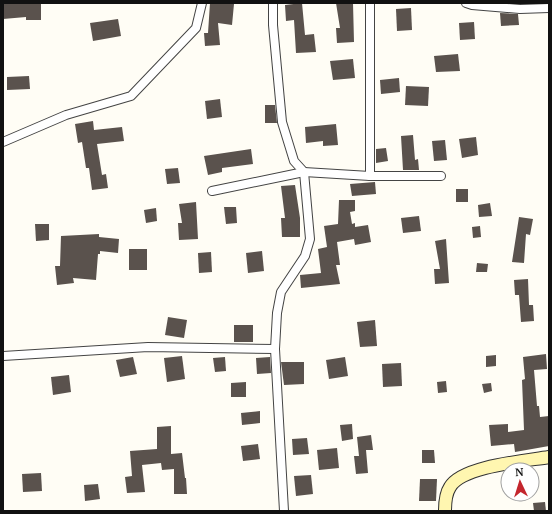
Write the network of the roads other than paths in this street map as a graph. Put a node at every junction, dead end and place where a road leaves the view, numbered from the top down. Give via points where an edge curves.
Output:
1 (202, 3) edge
2 (272, 3) edge
3 (370, 3) edge
4 (466, 3) edge
5 (549, 8) edge
6 (3, 142) edge
7 (304, 172) junction
8 (370, 176) junction
9 (441, 176) dead end
10 (212, 191) dead end
11 (275, 349) junction
12 (3, 356) edge
13 (549, 457) edge
14 (284, 511) edge
15 (444, 511) edge

1 - 6 street via 196,28 131,96 66,115
2 - 7 street via 282,122 294,161
3 - 8 street
4 - 5 street via 520,9
7 - 8 street
7 - 10 street
7 - 11 street via 310,239 305,256 282,292 277,313
8 - 9 street
11 - 12 street via 148,347
11 - 14 street
13 - 15 main road via 511,463 460,477 450,487

